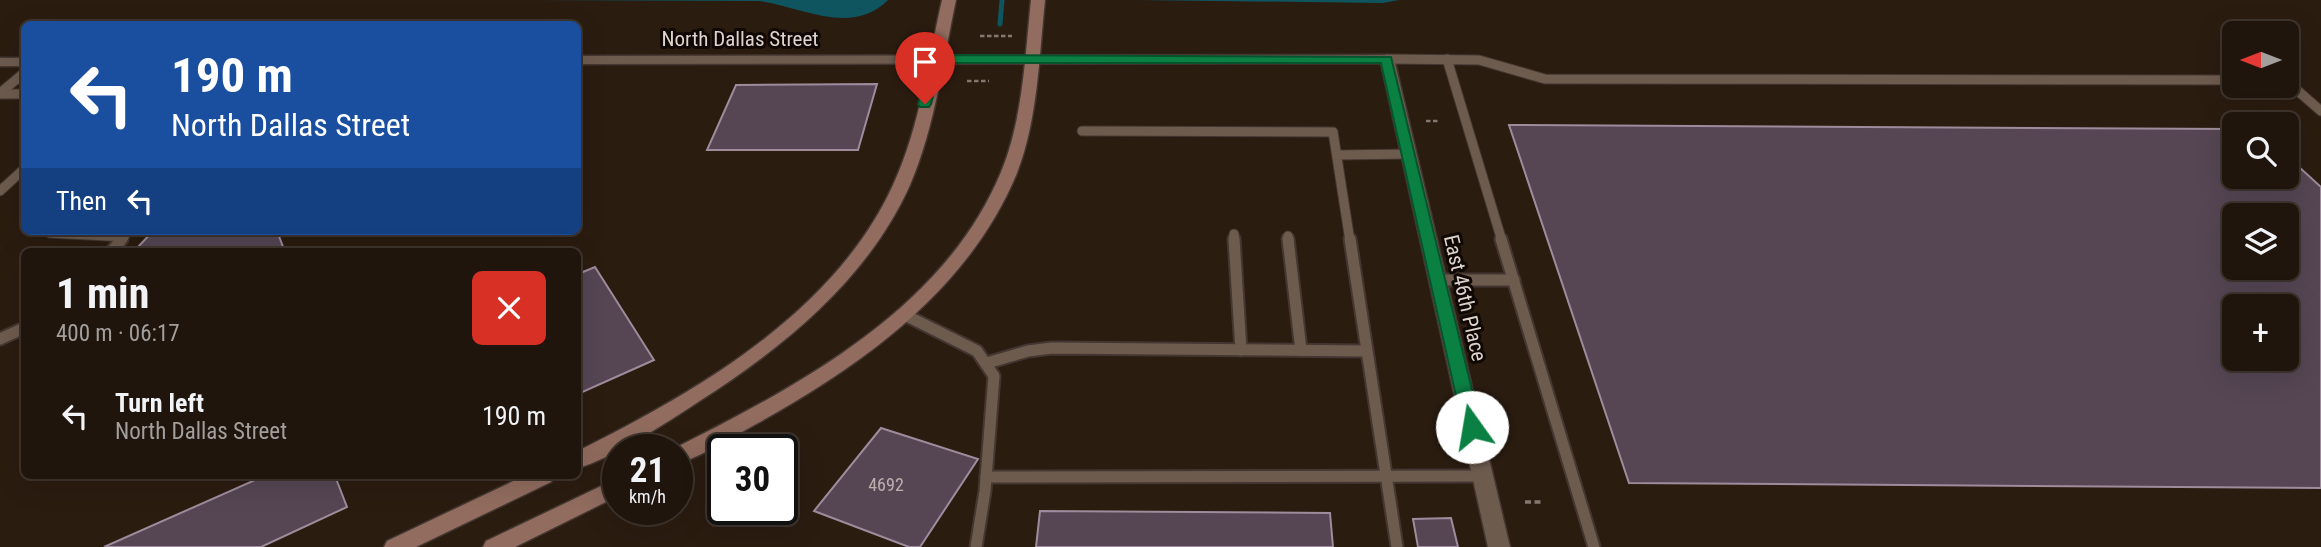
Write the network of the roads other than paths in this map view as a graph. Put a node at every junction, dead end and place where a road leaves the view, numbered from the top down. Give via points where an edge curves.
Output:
1 (949, 0) edge
2 (1038, 0) edge
3 (935, 59) junction
4 (1030, 59) junction
5 (1387, 59) junction
6 (1447, 59) junction
7 (581, 60) edge
8 (0, 62) edge
9 (21, 62) edge
10 (21, 76) edge
11 (2222, 80) edge
12 (0, 93) edge
13 (2300, 93) edge
14 (21, 94) edge
15 (2321, 111) edge
16 (1082, 131) dead end
17 (1409, 154) junction
18 (1337, 155) junction
19 (21, 172) edge
20 (0, 191) edge
21 (1234, 234) dead end
22 (88, 235) edge
23 (1288, 236) dead end
24 (114, 248) edge
25 (1438, 280) junction
26 (1514, 280) junction
27 (903, 314) junction
28 (21, 329) edge
29 (0, 339) edge
30 (1241, 350) junction
31 (1301, 350) junction
32 (1365, 351) junction
33 (987, 363) junction
34 (693, 448) edge
35 (581, 458) edge
36 (1483, 476) junction
37 (986, 477) junction
38 (1385, 477) junction
39 (538, 479) edge
40 (602, 494) edge
41 (395, 547) edge
42 (494, 547) edge
43 (976, 547) edge
44 (1397, 547) edge
45 (1499, 547) edge
46 (1594, 547) edge

1 - 3 main road
2 - 4 main road
3 - 4 street
3 - 7 street, North Dallas Street
3 - 35 main road via 901,185 872,236 827,289 766,345 721,378 646,426
4 - 5 street
4 - 27 main road via 1020,134 1000,193 982,226 945,274
5 - 6 lane
5 - 17 street, East 46th Place
6 - 11 lane via 1479,60 1545,79
6 - 26 lane
8 - 9 street
10 - 12 lane
12 - 14 lane
13 - 15 lane
16 - 18 lane via 1333,132
17 - 18 lane
17 - 25 street, East 46th Place
18 - 32 lane
19 - 20 lane
21 - 30 lane
22 - 24 lane via 124,237
23 - 31 lane
25 - 26 lane
25 - 36 street, East 46th Place
26 - 46 lane
27 - 33 lane via 977,351
27 - 34 main road via 799,392
28 - 29 lane
30 - 31 lane
30 - 33 lane via 1052,348
31 - 32 lane
32 - 38 lane
33 - 37 lane via 993,376
36 - 38 lane
36 - 45 street, East 46th Place
37 - 38 lane
37 - 43 lane
38 - 44 lane
39 - 41 main road
40 - 42 main road

